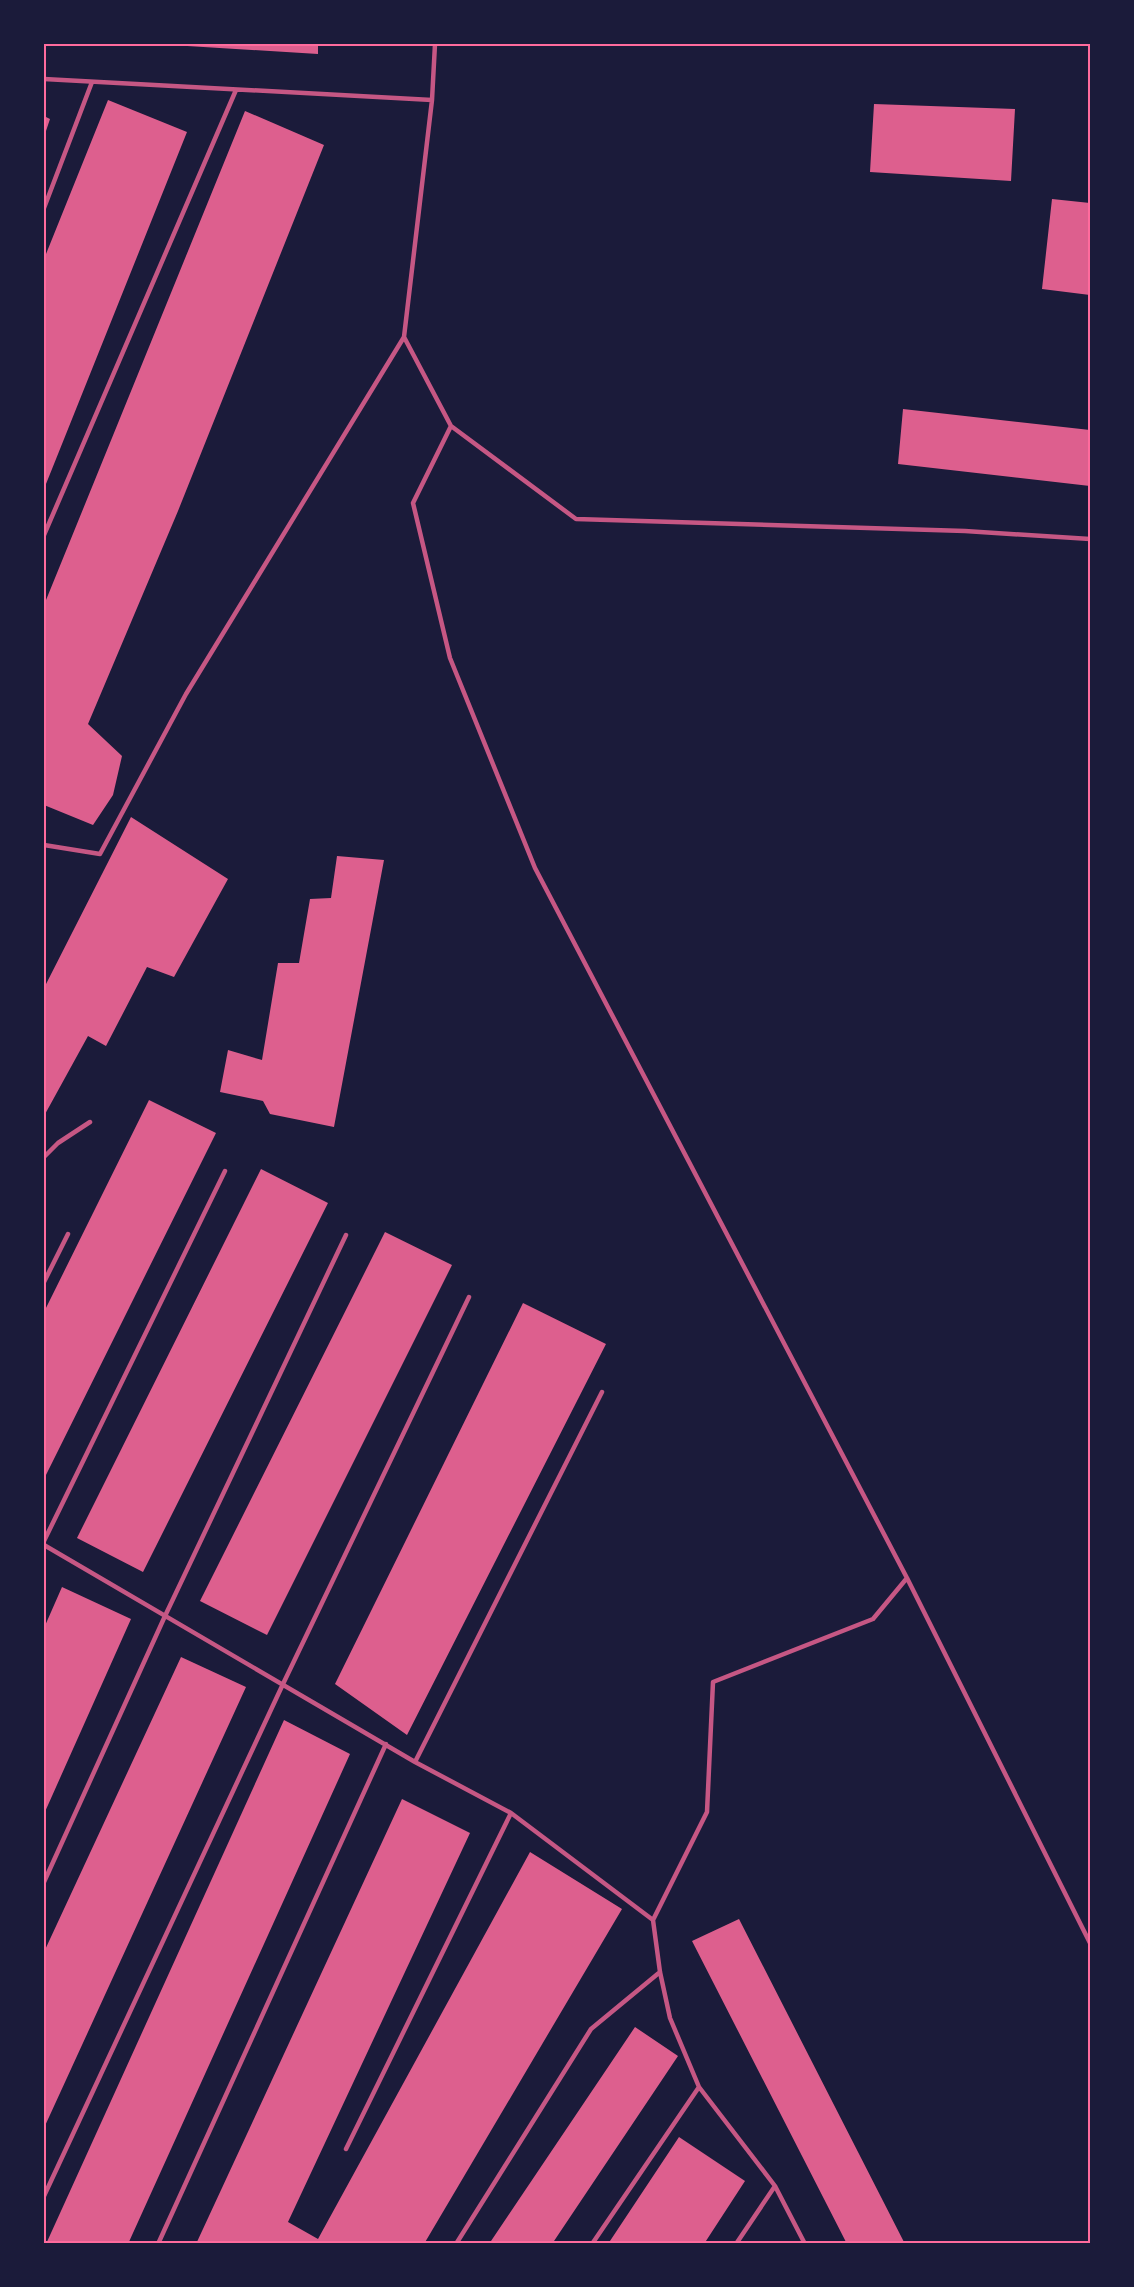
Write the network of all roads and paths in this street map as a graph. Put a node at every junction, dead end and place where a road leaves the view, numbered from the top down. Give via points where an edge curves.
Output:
1 (435, 44) edge
2 (44, 79) edge
3 (92, 82) junction
4 (236, 90) junction
5 (432, 100) junction
6 (44, 208) edge
7 (404, 337) junction
8 (451, 426) junction
9 (44, 535) edge
10 (1090, 539) edge
11 (44, 845) edge
12 (90, 1122) dead end
13 (44, 1157) edge
14 (225, 1171) dead end
15 (68, 1234) dead end
16 (346, 1234) dead end
17 (44, 1282) edge
18 (469, 1298) dead end
19 (602, 1392) dead end
20 (44, 1543) edge
21 (908, 1578) junction
22 (165, 1616) junction
23 (283, 1684) junction
24 (386, 1744) junction
25 (416, 1762) junction
26 (511, 1813) junction
27 (44, 1882) edge
28 (653, 1920) junction
29 (1090, 1943) edge
30 (660, 1972) junction
31 (699, 2087) junction
32 (346, 2149) dead end
33 (775, 2186) junction
34 (44, 2196) edge
35 (158, 2244) edge
36 (456, 2244) edge
37 (592, 2244) edge
38 (736, 2244) edge
39 (805, 2244) edge

1 - 5 lane
2 - 3 lane
3 - 4 lane
3 - 6 lane
4 - 5 lane
4 - 9 lane
5 - 7 lane
7 - 8 lane
7 - 11 lane via 186,694 100,854
8 - 10 lane via 576,519 965,531
8 - 21 lane via 413,503 450,658 535,868
12 - 13 lane
14 - 20 lane
15 - 17 lane
16 - 22 lane
18 - 23 lane
19 - 25 lane
20 - 22 lane
21 - 28 lane via 873,1619 713,1682 707,1812
21 - 29 lane
22 - 23 lane
22 - 27 lane
23 - 24 lane
23 - 34 lane
24 - 25 lane
24 - 35 lane
25 - 26 lane
26 - 28 lane
26 - 32 lane
28 - 30 lane
30 - 31 lane via 670,2018
30 - 36 lane via 591,2030
31 - 33 lane
31 - 37 lane
33 - 38 lane
33 - 39 lane

